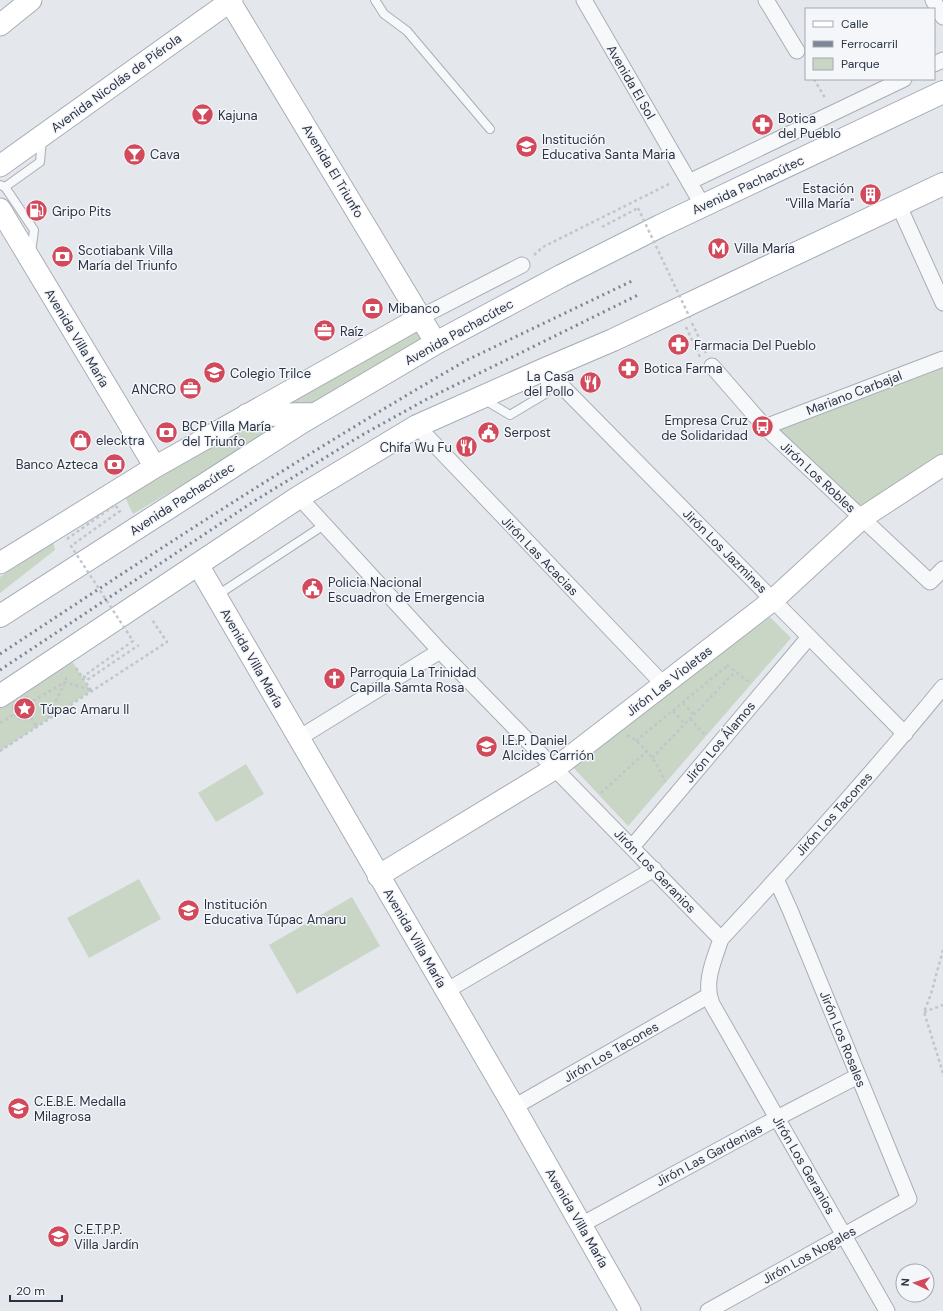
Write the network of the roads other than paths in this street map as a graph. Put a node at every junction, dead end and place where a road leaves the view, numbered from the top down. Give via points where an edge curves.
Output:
1 (31, 0) edge
2 (231, 0) edge
3 (375, 0) edge
4 (584, 0) edge
5 (766, 0) edge
6 (933, 0) edge
7 (943, 17) edge
8 (0, 25) edge
9 (797, 51) dead end
10 (902, 80) edge
11 (943, 92) edge
12 (490, 129) dead end
13 (42, 136) junction
14 (0, 166) edge
15 (688, 179) junction
16 (943, 184) edge
17 (3, 186) edge
18 (703, 206) junction
19 (898, 206) junction
20 (0, 209) edge
21 (30, 260) junction
22 (522, 265) road end
23 (943, 303) edge
24 (421, 317) junction
25 (436, 343) junction
26 (943, 359) edge
27 (712, 366) road end
28 (545, 369) junction
29 (315, 414) junction
30 (247, 415) junction
31 (416, 426) junction
32 (765, 427) junction
33 (943, 465) edge
34 (155, 467) junction
35 (299, 497) junction
36 (862, 518) junction
37 (324, 525) junction
38 (0, 563) edge
39 (198, 565) junction
40 (943, 569) edge
41 (216, 596) junction
42 (773, 600) junction
43 (0, 616) edge
44 (809, 637) junction
45 (440, 651) junction
46 (664, 685) junction
47 (943, 687) edge
48 (0, 696) edge
49 (905, 734) junction
50 (299, 738) junction
51 (554, 769) junction
52 (632, 847) junction
53 (654, 869) junction
54 (378, 876) junction
55 (776, 879) junction
56 (721, 939) junction
57 (446, 991) junction
58 (708, 996) junction
59 (858, 1076) junction
60 (514, 1107) junction
61 (777, 1118) junction
62 (909, 1199) joint
63 (581, 1224) junction
64 (844, 1235) junction
65 (630, 1311) edge
66 (708, 1311) edge
67 (887, 1311) edge

1 - 8 street
2 - 13 street, Avenida Nicolás de Piérola
2 - 24 street, Avenida El Triunfo
3 - 12 lane via 384,14 408,31
4 - 15 street, Avenida El Sol
5 - 9 street
6 - 7 street
10 - 15 street
11 - 18 main road, Avenida Pachacútec
13 - 14 street, Avenida Nicolás de Piérola
13 - 17 lane via 40,162
15 - 18 street, Avenida El Sol
16 - 19 main road
17 - 21 lane via 34,230
18 - 25 main road, Avenida Pachacútec via 561,276
19 - 23 street
19 - 28 main road via 613,340
20 - 21 street, Avenida Villa María
21 - 34 street, Avenida Villa María
22 - 24 street
24 - 25 street, Avenida El Triunfo
24 - 30 street
25 - 29 main road, Avenida Pachacútec
26 - 32 street, Mariano Carbajal
27 - 32 street, Jirón Los Robles
28 - 31 main road
28 - 42 street, Jirón Los Jazmines
29 - 30 main road
29 - 43 main road, Avenida Pachacútec
30 - 34 street
31 - 35 main road
31 - 46 street, Jirón Las Acacias
32 - 36 street, Jirón Los Robles
33 - 36 street, Jirón Las Violetas
34 - 38 street
35 - 37 street, Jirón Los Geranios
35 - 39 main road
36 - 40 street, Jirón Los Robles via 930,582
36 - 42 street, Jirón Las Violetas
37 - 41 lane
37 - 45 street, Jirón Los Geranios
39 - 41 street, Avenida Villa María
39 - 48 main road
41 - 50 street, Avenida Villa María
42 - 44 street, Jirón Los Jazmines
42 - 46 street, Jirón Las Violetas
44 - 49 street, Jirón Los Jazmines
44 - 52 street, Jirón Los Álamos
45 - 50 street
45 - 51 street, Jirón Los Geranios
46 - 51 street, Jirón Las Violetas
47 - 49 street, Jirón Los Tacones
49 - 55 street, Jirón Los Tacones
50 - 54 street, Avenida Villa María
51 - 52 street, Jirón Los Geranios
51 - 54 street, Jirón Las Violetas
52 - 53 street, Jirón Los Geranios
53 - 56 street, Jirón Los Geranios
53 - 57 street
54 - 57 street, Avenida Villa María
55 - 56 street, Jirón Los Tacones
55 - 59 street, Jirón Los Rosales
56 - 58 street via 709,978
57 - 60 street, Avenida Villa María
58 - 60 street, Jirón Los Tacones
58 - 61 street, Jirón Los Geranios
59 - 61 street, Jirón Las Gardenias
59 - 62 street, Jirón Los Rosales
60 - 63 street, Avenida Villa María
61 - 63 street, Jirón Las Gardenias
61 - 64 street, Jirón Los Geranios
62 - 64 street, Jirón Los Nogales
63 - 65 street, Avenida Villa María
64 - 66 street, Jirón Los Nogales
64 - 67 street, Jirón Los Geranios

